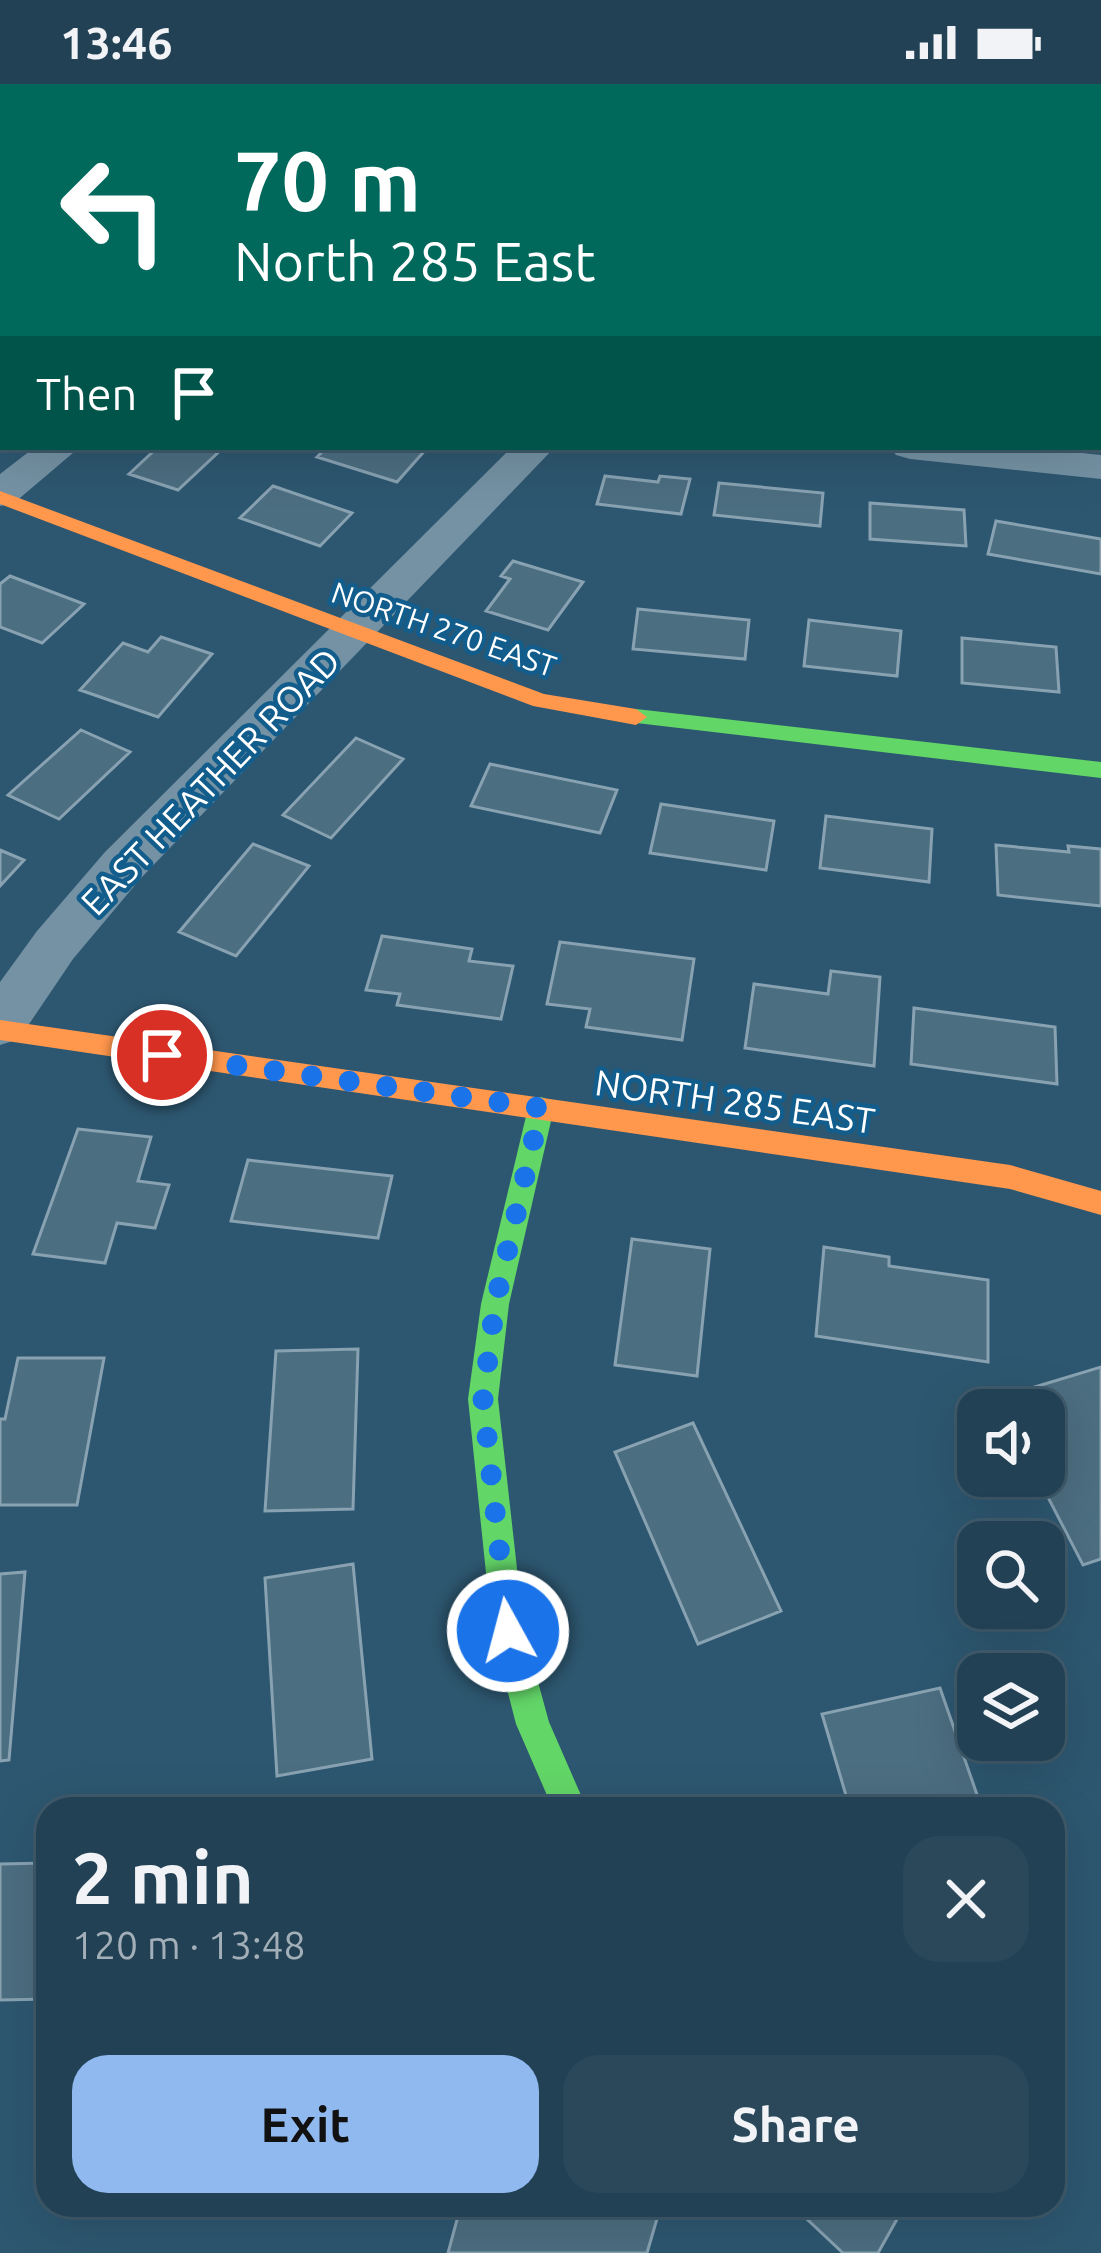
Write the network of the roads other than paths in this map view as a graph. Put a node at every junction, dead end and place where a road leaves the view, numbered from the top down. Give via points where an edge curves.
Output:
1 (56, 450) edge
2 (532, 450) edge
3 (939, 450) edge
4 (1101, 467) edge
5 (0, 495) edge
6 (353, 633) junction
7 (1101, 770) edge
8 (0, 1027) edge
9 (541, 1108) junction
10 (1101, 1203) edge
11 (565, 1797) edge

1 - 5 street
2 - 6 street, EAST HEATHER ROAD
3 - 4 street
5 - 6 street, NORTH 270 EAST
6 - 7 street, NORTH 270 EAST via 541,701
6 - 8 street, EAST HEATHER ROAD via 123,865
8 - 9 street, NORTH 285 EAST
9 - 10 street, NORTH 285 EAST via 1010,1178
9 - 11 street via 495,1304 483,1399 508,1631 533,1724

